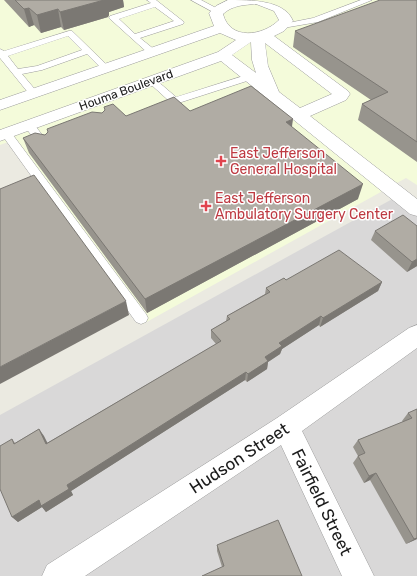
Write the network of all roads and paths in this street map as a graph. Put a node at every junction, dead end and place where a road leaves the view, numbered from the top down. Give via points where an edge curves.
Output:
1 (195, 0) edge
2 (368, 0) edge
3 (245, 1) edge
4 (154, 2) edge
5 (218, 11) junction
6 (283, 26) junction
7 (222, 28) junction
8 (134, 37) junction
9 (256, 37) junction
10 (88, 51) junction
11 (152, 52) junction
12 (1, 53) edge
13 (223, 55) junction
14 (106, 68) junction
15 (17, 72) junction
16 (250, 77) junction
17 (159, 78) junction
18 (33, 93) junction
19 (274, 95) junction
20 (174, 100) junction
21 (0, 105) edge
22 (152, 109) edge
23 (298, 115) junction
24 (28, 125) junction
25 (3, 135) edge
26 (46, 147) edge
27 (417, 209) edge
28 (141, 318) dead end
29 (417, 335) edge
30 (286, 427) junction
31 (58, 576) edge
32 (358, 576) edge

1 - 5 lane
2 - 6 lane via 315,20
3 - 5 street via 230,3
3 - 6 street via 269,3 279,8 285,14
4 - 8 lane via 113,18
4 - 8 lane via 180,22
5 - 7 street via 216,20
6 - 9 street, Houma Boulevard
7 - 9 street via 231,34
7 - 11 street, Houma Boulevard
8 - 11 lane
9 - 13 street, Houma Boulevard
9 - 19 street via 260,66
9 - 23 street via 342,94
10 - 12 lane via 69,33
10 - 14 lane
10 - 15 lane via 38,68
11 - 14 street, Houma Boulevard
11 - 17 street via 164,63
12 - 15 lane
13 - 16 street
13 - 17 street, Houma Boulevard
14 - 18 street, Houma Boulevard
15 - 18 lane
16 - 19 street
16 - 20 lane
17 - 20 lane
17 - 24 street, Houma Boulevard via 87,110
18 - 21 street, Houma Boulevard
19 - 23 street
20 - 22 lane
23 - 27 street
24 - 25 street, Houma Boulevard
24 - 26 lane
25 - 28 lane
29 - 30 street, Hudson Street
30 - 31 street, Hudson Street
30 - 32 street, Fairfield Street

